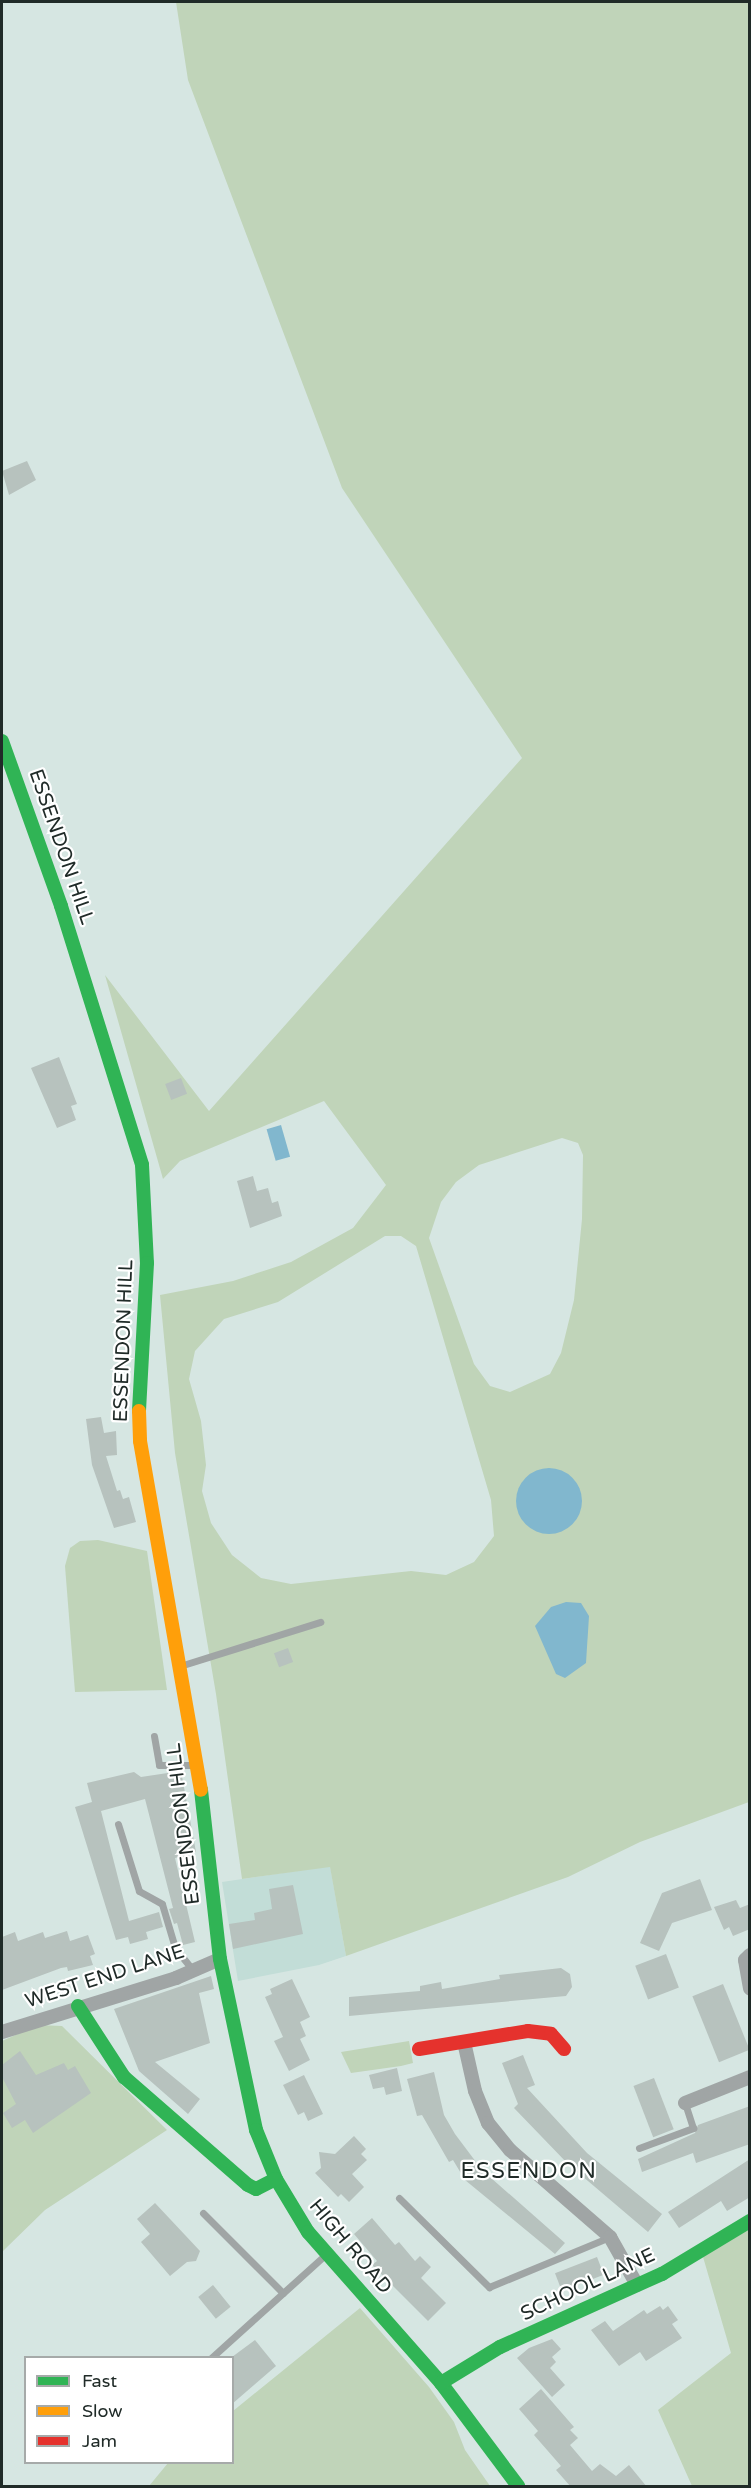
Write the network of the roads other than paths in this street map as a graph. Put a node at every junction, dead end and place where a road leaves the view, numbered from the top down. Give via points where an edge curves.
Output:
1 (2, 741) edge
2 (320, 1622) dead end
3 (182, 1665) junction
4 (154, 1736) dead end
5 (198, 1765) junction
6 (118, 1824) dead end
7 (750, 1955) edge
8 (219, 1959) junction
9 (193, 1970) junction
10 (750, 1989) edge
11 (78, 2006) junction
12 (2, 2032) edge
13 (464, 2042) junction
14 (419, 2049) dead end
15 (564, 2049) dead end
16 (750, 2077) edge
17 (685, 2103) joint
18 (639, 2148) dead end
19 (276, 2180) junction
20 (399, 2198) dead end
21 (203, 2213) dead end
22 (750, 2221) edge
23 (610, 2237) junction
24 (327, 2254) junction
25 (637, 2285) junction
26 (283, 2293) junction
27 (213, 2356) edge
28 (441, 2383) junction
29 (518, 2487) edge

1 - 3 main road, ESSENDON HILL via 63,914 142,1165 147,1263 140,1441
2 - 3 lane
3 - 5 main road, ESSENDON HILL
4 - 5 lane via 159,1765
5 - 8 main road, ESSENDON HILL
6 - 9 lane via 139,1891 162,1904 175,1948
7 - 10 street via 745,1960
8 - 9 street, WEST END LANE
8 - 19 main road, HIGH ROAD via 243,2081 256,2130
9 - 11 street, WEST END LANE
11 - 12 street, WEST END LANE
11 - 19 main road via 133,2084 248,2185 256,2189
13 - 14 main road
13 - 15 main road via 528,2031 550,2034
13 - 23 street via 475,2091 488,2123 510,2150
16 - 17 street
17 - 18 lane via 693,2128
19 - 24 main road, HIGH ROAD
20 - 23 lane via 489,2287
21 - 26 lane
22 - 25 main road, SCHOOL LANE
23 - 25 street
24 - 26 lane
24 - 28 main road, HIGH ROAD
25 - 28 main road, SCHOOL LANE via 500,2347
26 - 27 lane
28 - 29 main road, HIGH ROAD

